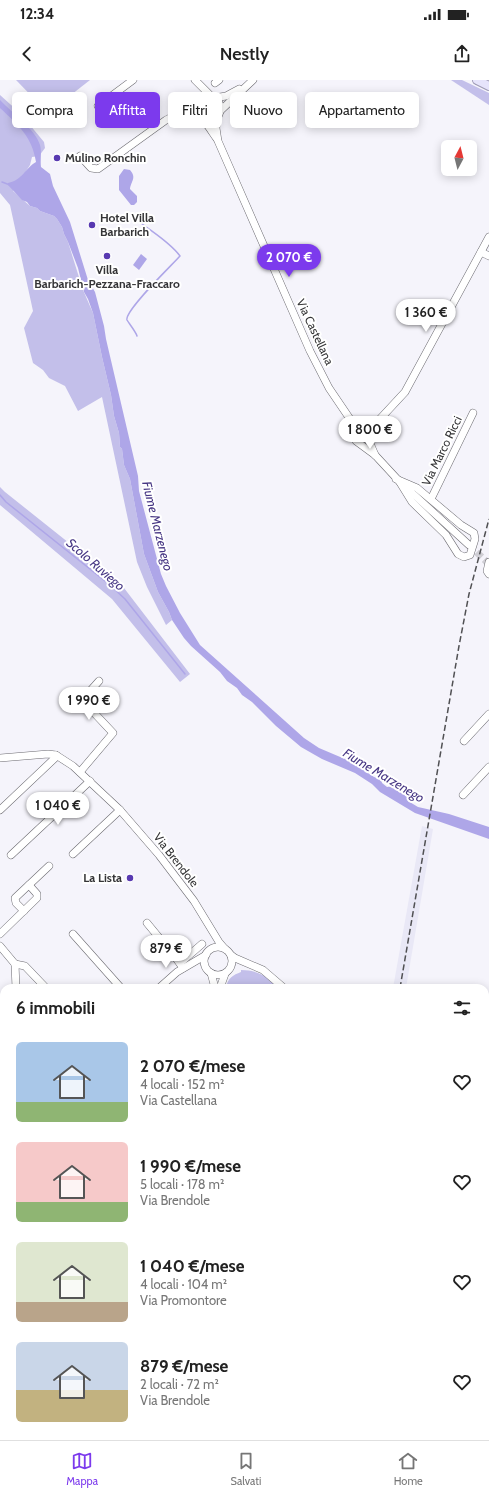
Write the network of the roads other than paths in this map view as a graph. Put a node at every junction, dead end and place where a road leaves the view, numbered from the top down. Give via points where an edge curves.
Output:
1 (133, 80) edge
2 (195, 80) edge
3 (477, 80) edge
4 (250, 82) edge
5 (489, 86) edge
6 (117, 92) edge
7 (198, 92) edge
8 (208, 92) edge
9 (222, 95) edge
10 (222, 111) edge
11 (168, 119) edge
12 (208, 128) edge
13 (216, 128) edge
14 (218, 141) junction
15 (80, 156) dead end
16 (489, 237) edge
17 (481, 252) junction
18 (489, 256) edge
19 (473, 413) dead end
20 (350, 419) junction
21 (365, 434) junction
22 (357, 440) junction
23 (375, 455) junction
24 (398, 480) junction
25 (431, 499) junction
26 (469, 545) tunnel mouth
27 (489, 562) edge
28 (489, 574) edge
29 (99, 681) dead end
30 (489, 714) edge
31 (464, 741) dead end
32 (56, 755) junction
33 (0, 758) edge
34 (489, 767) edge
35 (80, 772) junction
36 (90, 781) junction
37 (463, 795) dead end
38 (0, 810) edge
39 (120, 810) junction
40 (73, 854) dead end
41 (11, 855) dead end
42 (49, 866) dead end
43 (29, 885) junction
44 (24, 911) junction
45 (147, 923) dead end
46 (210, 926) junction
47 (0, 934) edge
48 (73, 934) dead end
49 (202, 944) dead end
50 (0, 946) edge
51 (225, 949) junction
52 (208, 953) junction
53 (231, 955) junction
54 (15, 964) junction
55 (248, 964) junction
56 (183, 966) junction
57 (209, 971) junction
58 (228, 972) junction
59 (16, 984) edge
60 (42, 984) edge
61 (117, 984) edge
62 (163, 984) edge
63 (214, 984) edge
64 (222, 984) edge
65 (279, 984) edge

1 - 6 street
2 - 7 street
2 - 8 street
3 - 5 main road
4 - 9 street
4 - 10 street
11 - 15 street via 98,169 91,168
12 - 14 street, Via Castellana
13 - 14 street, Via Castellana
14 - 20 street, Via Castellana via 305,340 329,388
16 - 17 street
17 - 18 street
17 - 21 street via 405,392
19 - 25 street, Via Marco Ricci
20 - 21 street, Via Castellana
20 - 22 street, Via Castellana
21 - 22 street via 357,433
21 - 22 street via 364,442
21 - 23 street, Via Castellana
22 - 23 street, Via Castellana
23 - 24 street, Via Castellana
24 - 25 street, Via Castellana via 410,484
24 - 25 street, Via Castellana via 412,502 446,535 458,554 469,556 475,539 474,533
24 - 26 street, Via Castellana
27 - 28 street
29 - 35 street via 82,700 113,733
30 - 31 street
32 - 33 street
32 - 35 street, Via Brendole
32 - 38 street
34 - 37 street
35 - 36 street, Via Brendole
36 - 39 street, Via Brendole
36 - 41 street
39 - 40 street
39 - 46 street, Via Brendole via 164,861
42 - 43 street
43 - 44 street via 38,897
43 - 44 street via 15,899
44 - 47 street
45 - 56 street
46 - 51 street, Via Brendole via 218,942
46 - 52 street, Via Brendole via 212,942
48 - 61 street
49 - 56 street
50 - 54 street
51 - 52 street via 217,947
51 - 53 street
52 - 56 street
52 - 57 street via 205,964
53 - 55 street
53 - 58 street via 232,965
54 - 59 street
54 - 60 street via 26,966
55 - 58 street
55 - 65 street via 263,970
56 - 57 street via 197,966
56 - 62 street
57 - 58 street via 216,975
57 - 63 street
58 - 64 street

